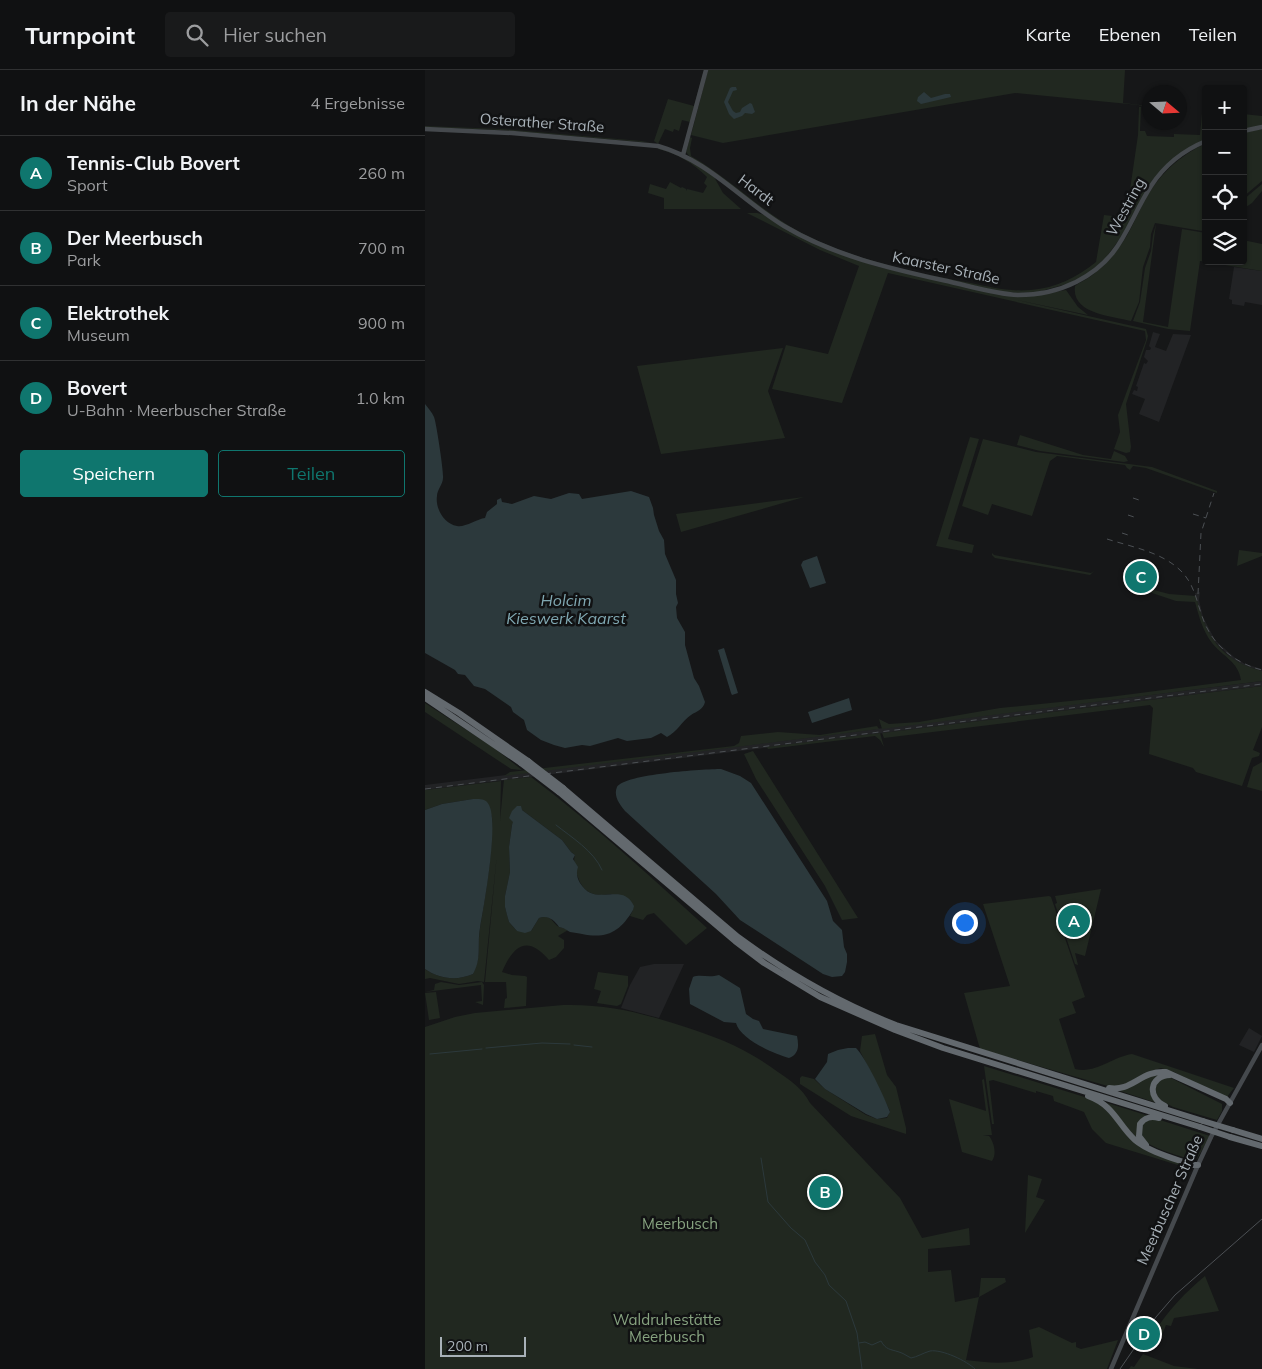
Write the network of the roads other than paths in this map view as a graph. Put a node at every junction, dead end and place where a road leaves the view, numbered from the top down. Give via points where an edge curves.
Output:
1 (706, 70) edge
2 (1262, 127) edge
3 (425, 129) edge
4 (1247, 130) edge
5 (1202, 143) edge
6 (658, 146) joint
7 (683, 155) junction
8 (821, 245) joint
9 (1069, 286) joint
10 (425, 692) edge
11 (425, 698) edge
12 (524, 762) junction
13 (561, 790) junction
14 (1262, 1045) edge
15 (1079, 1082) junction
16 (1067, 1086) junction
17 (1230, 1104) junction
18 (1184, 1115) junction
19 (1179, 1121) junction
20 (1201, 1124) junction
21 (1231, 1133) junction
22 (1262, 1139) edge
23 (1262, 1146) edge
24 (1198, 1165) junction
25 (1111, 1369) edge

1 - 7 main road
2 - 4 main road
3 - 6 main road, Osterather Straße via 506,132
5 - 9 main road, Westring via 1166,167 1147,192 1117,248 1093,272
6 - 7 main road, Hardt
7 - 8 main road, Hardt via 775,220
8 - 9 main road, Kaarster Straße via 883,267 1002,293 1033,294
10 - 12 highway via 466,717
11 - 12 highway
12 - 13 highway, bridge
13 - 15 highway via 738,937 809,984 896,1025
13 - 16 highway via 735,941 799,984 845,1009 895,1030
14 - 17 main road, Meerbuscher Straße
15 - 17 highway via 1119,1089 1157,1071 1166,1072 1226,1099
15 - 18 highway
16 - 19 highway
16 - 24 highway via 1111,1110 1139,1143
17 - 18 highway via 1175,1077 1161,1076 1154,1083 1153,1096 1160,1104
17 - 24 main road, Meerbuscher Straße
18 - 20 highway
19 - 20 highway
19 - 24 highway via 1146,1118 1139,1127 1139,1136 1149,1147
20 - 21 highway, bridge
21 - 22 highway
21 - 23 highway
24 - 25 main road, Meerbuscher Straße

